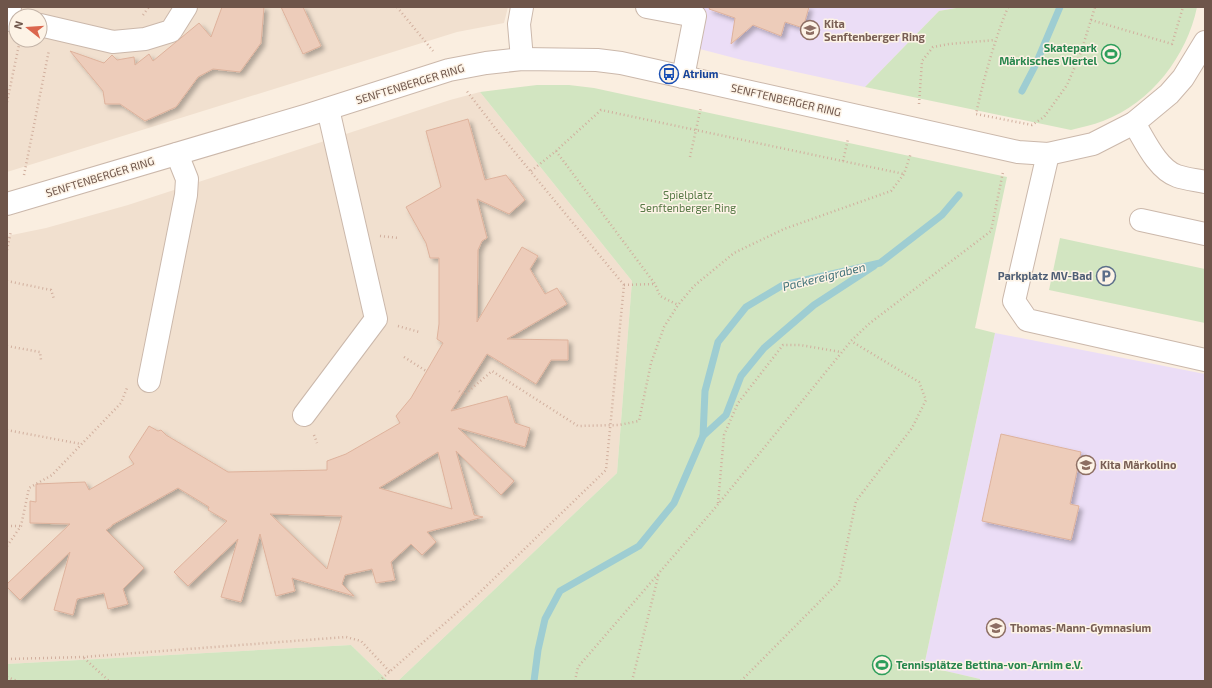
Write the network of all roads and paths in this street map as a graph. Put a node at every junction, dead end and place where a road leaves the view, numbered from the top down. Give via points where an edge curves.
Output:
1 (10, 7) edge
2 (186, 7) edge
3 (397, 7) edge
4 (522, 7) edge
5 (648, 7) edge
6 (1008, 7) edge
7 (1094, 7) edge
8 (1183, 7) edge
9 (7, 19) edge
10 (1090, 20) junction
11 (48, 27) edge
12 (995, 40) junction
13 (1205, 42) edge
14 (18, 48) edge
15 (44, 48) edge
16 (433, 51) dead end
17 (522, 59) junction
18 (683, 77) junction
19 (465, 89) dead end
20 (7, 102) edge
21 (919, 104) dead end
22 (701, 107) dead end
23 (328, 109) junction
24 (1134, 122) junction
25 (696, 130) junction
26 (848, 139) dead end
27 (556, 151) junction
28 (910, 153) dead end
29 (177, 154) junction
30 (1048, 154) junction
31 (690, 157) dead end
32 (843, 161) junction
33 (531, 171) junction
34 (1003, 171) dead end
35 (904, 174) junction
36 (23, 181) dead end
37 (1205, 182) edge
38 (7, 204) edge
39 (1141, 220) dead end
40 (11, 231) dead end
41 (1205, 234) edge
42 (7, 250) edge
43 (7, 282) edge
44 (655, 284) junction
45 (624, 285) junction
46 (54, 299) dead end
47 (678, 305) junction
48 (851, 341) junction
49 (7, 346) edge
50 (842, 352) junction
51 (404, 357) dead end
52 (41, 360) dead end
53 (1205, 360) edge
54 (426, 371) dead end
55 (139, 383) joint
56 (459, 391) dead end
57 (304, 414) dead end
58 (610, 425) junction
59 (7, 430) edge
60 (82, 444) junction
61 (718, 504) junction
62 (7, 526) edge
63 (21, 526) junction
64 (7, 546) edge
65 (659, 573) junction
66 (83, 657) junction
67 (7, 660) edge
68 (390, 672) junction
69 (7, 677) edge
70 (17, 681) edge
71 (109, 681) edge
72 (380, 681) edge
73 (574, 681) edge
74 (632, 681) edge
75 (742, 681) edge

1 - 9 street
2 - 11 street via 171,31 146,39 113,42
3 - 16 path
4 - 17 street via 519,24
5 - 18 street via 695,16
6 - 12 path
7 - 10 path
8 - 10 path via 1172,44
10 - 12 path via 1068,85 1044,117 1032,126 976,114
12 - 21 path via 933,47 922,61
13 - 24 street, SENFTENBERGER RING via 1183,78 1169,94
14 - 20 path
15 - 36 path
17 - 18 street, SENFTENBERGER RING via 598,60
17 - 23 street, SENFTENBERGER RING via 449,70
18 - 30 street, SENFTENBERGER RING via 1018,152
19 - 33 path
22 - 25 path
23 - 29 street, SENFTENBERGER RING
23 - 57 street via 376,319
24 - 30 street, SENFTENBERGER RING via 1093,144
24 - 37 street via 1154,157 1165,168 1176,176
25 - 27 path via 601,110
25 - 31 path
25 - 32 path
26 - 32 path
27 - 33 path
27 - 44 path
28 - 35 path
29 - 38 street, SENFTENBERGER RING
29 - 55 street via 187,179 186,195
30 - 53 street via 1014,301 1027,320
32 - 35 path
33 - 45 path
34 - 48 path via 991,231 870,322
35 - 47 path via 891,191 784,229 734,253 694,286
39 - 41 street
40 - 42 path
43 - 46 path via 51,290
44 - 45 path
44 - 47 path via 660,296
45 - 58 path
47 - 58 path via 656,344 639,422
48 - 50 path
48 - 75 path via 919,382 926,400 912,428 856,501 839,582
49 - 52 path via 40,352
50 - 61 path
50 - 61 path via 800,345 783,345 738,403 724,435
51 - 54 path
55 - 60 path
56 - 58 path via 464,395 492,371 578,426
58 - 68 path via 606,470 476,596
59 - 60 path
60 - 63 path via 52,475 29,488
61 - 65 path
62 - 63 path
63 - 64 path
65 - 73 path via 578,667
65 - 74 path
66 - 67 path
66 - 68 path via 346,637 361,641
66 - 71 path
68 - 72 path
69 - 70 path

